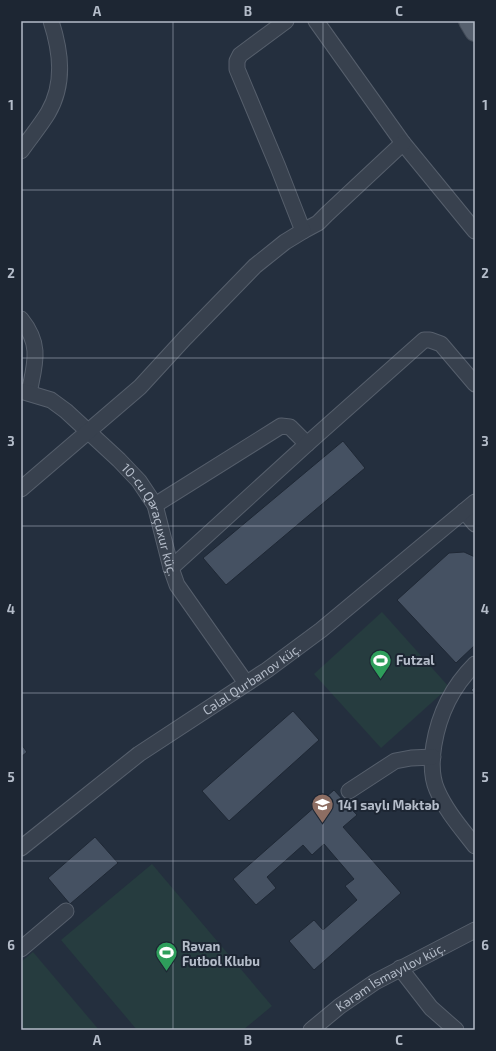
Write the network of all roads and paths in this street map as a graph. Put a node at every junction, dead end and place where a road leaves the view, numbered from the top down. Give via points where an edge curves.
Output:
1 (51, 21) edge
2 (286, 21) edge
3 (316, 21) edge
4 (468, 21) edge
5 (475, 31) edge
6 (403, 143) junction
7 (21, 151) edge
8 (303, 231) junction
9 (475, 231) edge
10 (21, 319) edge
11 (475, 384) edge
12 (25, 392) edge
13 (88, 431) junction
14 (307, 444) junction
15 (21, 489) edge
16 (155, 505) junction
17 (469, 507) edge
18 (475, 524) edge
19 (171, 568) junction
20 (475, 664) edge
21 (246, 683) junction
22 (432, 758) junction
23 (349, 791) dead end
24 (475, 846) edge
25 (21, 848) edge
26 (66, 911) dead end
27 (475, 930) edge
28 (21, 949) edge
29 (400, 968) junction
30 (311, 1030) edge
31 (456, 1030) edge

1 - 7 street via 60,56 60,78 53,104
2 - 8 street via 240,55 236,61 236,69
3 - 6 street
4 - 5 main road
6 - 8 street via 318,223
6 - 9 street
8 - 13 street via 255,266 140,387
10 - 12 street via 34,339 36,356
11 - 14 street via 441,344 424,340
12 - 13 street, 10-cu Qaraçuxur küç. via 51,400
13 - 15 street
13 - 16 street, 10-cu Qaraçuxur küç. via 139,481
14 - 16 street via 290,427 281,426
14 - 19 street
16 - 19 street, 10-cu Qaraçuxur küç.
17 - 18 street
17 - 21 street, Cəlal Qurbanov küç. via 321,630
19 - 21 street, 10-cu Qaraçuxur küç. via 176,584
20 - 22 street via 464,676 448,702 435,739
21 - 25 street, Cəlal Qurbanov küç. via 139,754
22 - 23 street via 411,758 395,762
22 - 24 street via 437,790
26 - 28 street
27 - 29 street, Kərəm İsmayılov küç.
29 - 30 street, Kərəm İsmayılov küç. via 340,1006
29 - 31 street via 431,1008

